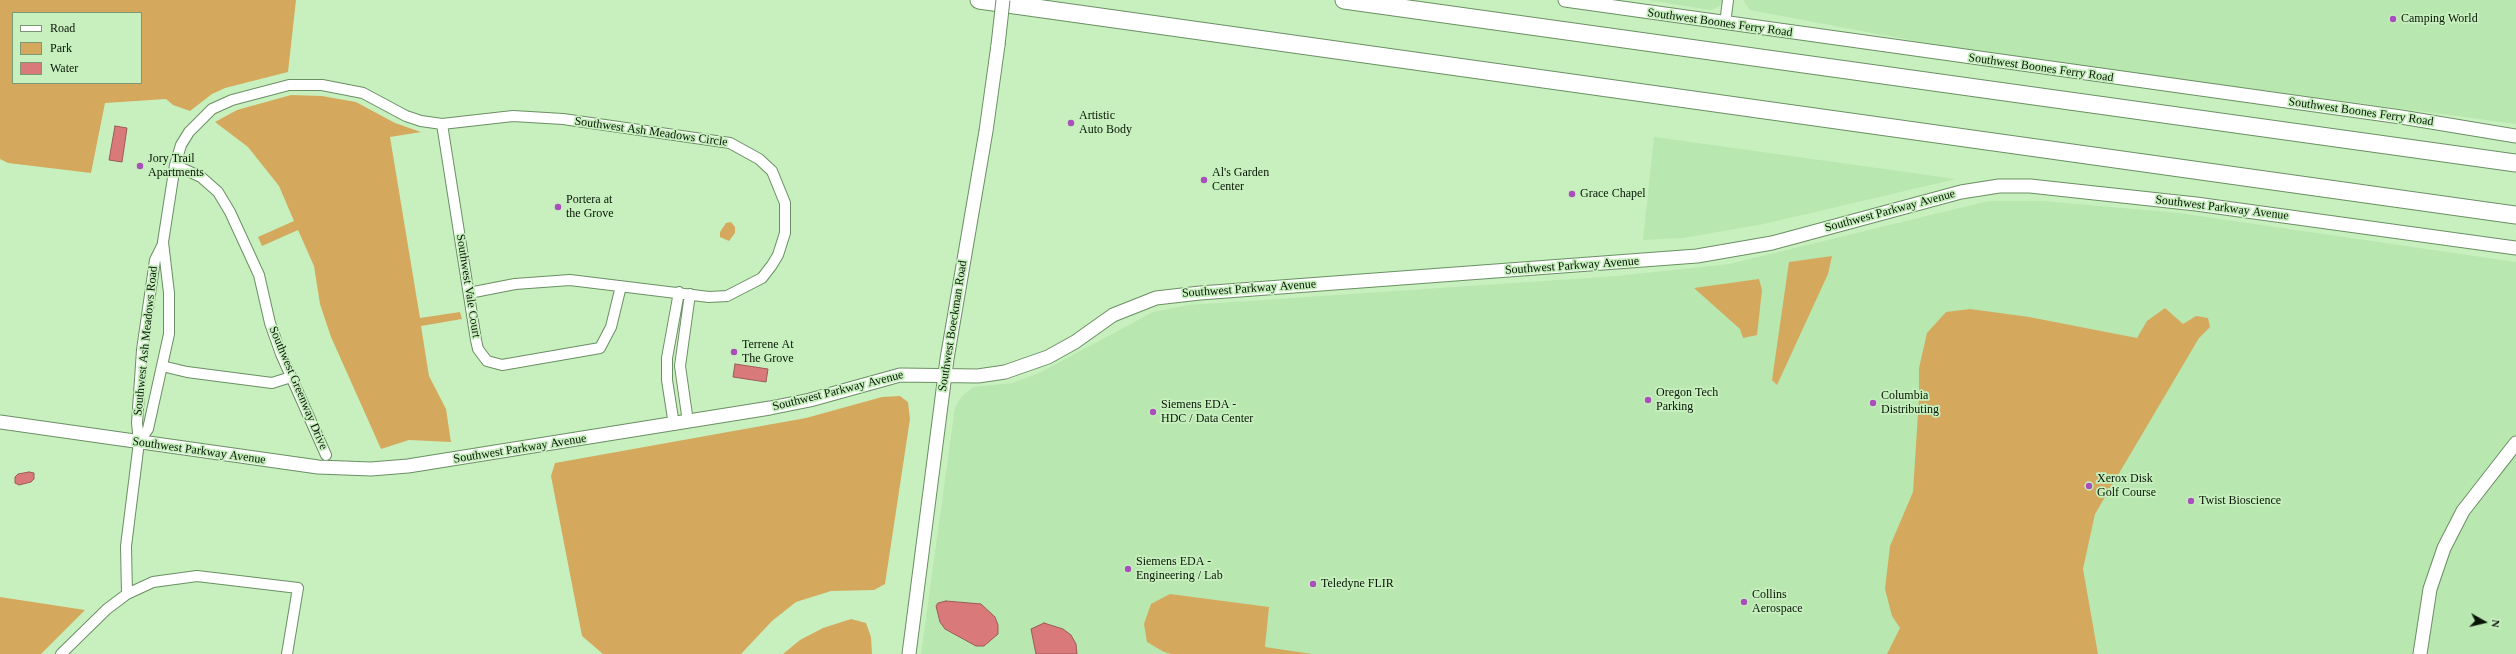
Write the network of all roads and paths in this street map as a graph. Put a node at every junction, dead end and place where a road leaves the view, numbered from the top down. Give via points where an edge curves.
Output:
1 (979, 0) edge
2 (1003, 0) edge
3 (1344, 0) edge
4 (1565, 0) edge
5 (1728, 0) edge
6 (1724, 24) junction
7 (442, 124) junction
8 (2516, 136) edge
9 (2516, 163) edge
10 (174, 165) junction
11 (2516, 215) edge
12 (163, 242) junction
13 (2516, 248) edge
14 (621, 286) junction
15 (679, 292) junction
16 (469, 293) junction
17 (690, 294) junction
18 (162, 366) junction
19 (945, 374) junction
20 (291, 377) junction
21 (0, 422) edge
22 (688, 422) junction
23 (674, 425) junction
24 (139, 442) junction
25 (2516, 443) edge
26 (326, 455) dead end
27 (127, 594) junction
28 (61, 654) edge
29 (287, 654) edge
30 (909, 654) edge
31 (2420, 654) edge

1 - 11 highway
2 - 19 street, Southwest Boeckman Road, bridge via 986,131
3 - 9 highway
4 - 6 street, Southwest Boones Ferry Road
5 - 6 street
6 - 8 street, Southwest Boones Ferry Road via 2401,117
7 - 10 street, Southwest Ash Meadows Road via 406,116 363,93 345,88 289,86 232,100 212,109 189,132
7 - 16 street, Southwest Vale Court
7 - 17 street, Southwest Ash Meadows Circle via 513,116 563,119 730,143 759,159 777,180 785,203 785,233 778,255 762,278 739,292 722,297
10 - 12 street, Southwest Ash Meadows Road
10 - 20 street, Southwest Greenway Drive via 201,177 218,192 230,212 260,275 270,323
12 - 18 street, Southwest Ash Meadows Road via 170,319
12 - 24 street, Southwest Ash Meadows Road via 155,260 142,350 137,423
13 - 19 street, Southwest Parkway Avenue via 2196,204 2036,187 1999,186 1961,192 1772,243 1705,255 1156,298 1119,312 1075,342 1026,366 993,374
14 - 15 street, Southwest Ash Meadows Circle
14 - 16 street, Southwest Ash Meadows Circle via 580,281 544,281
14 - 16 street, Southwest Vale Court via 608,336 600,348 502,365 487,361 478,349
15 - 17 street, Southwest Ash Meadows Circle
15 - 23 street via 667,358 667,380
17 - 22 street via 680,366
18 - 20 street via 187,372 272,383
18 - 24 street, Southwest Ash Meadows Road via 148,428
19 - 22 street, Southwest Parkway Avenue via 894,376 810,400
19 - 30 street, Southwest Boeckman Road
20 - 26 street, Southwest Greenway Drive
21 - 24 street, Southwest Parkway Avenue
22 - 23 street, Southwest Parkway Avenue
23 - 24 street, Southwest Parkway Avenue via 455,460 371,469 318,468
24 - 27 street, Southwest Ash Meadows Road via 126,546
25 - 31 street via 2463,511 2444,548 2429,595
27 - 28 street via 107,609
27 - 29 street via 153,582 197,576 298,588

